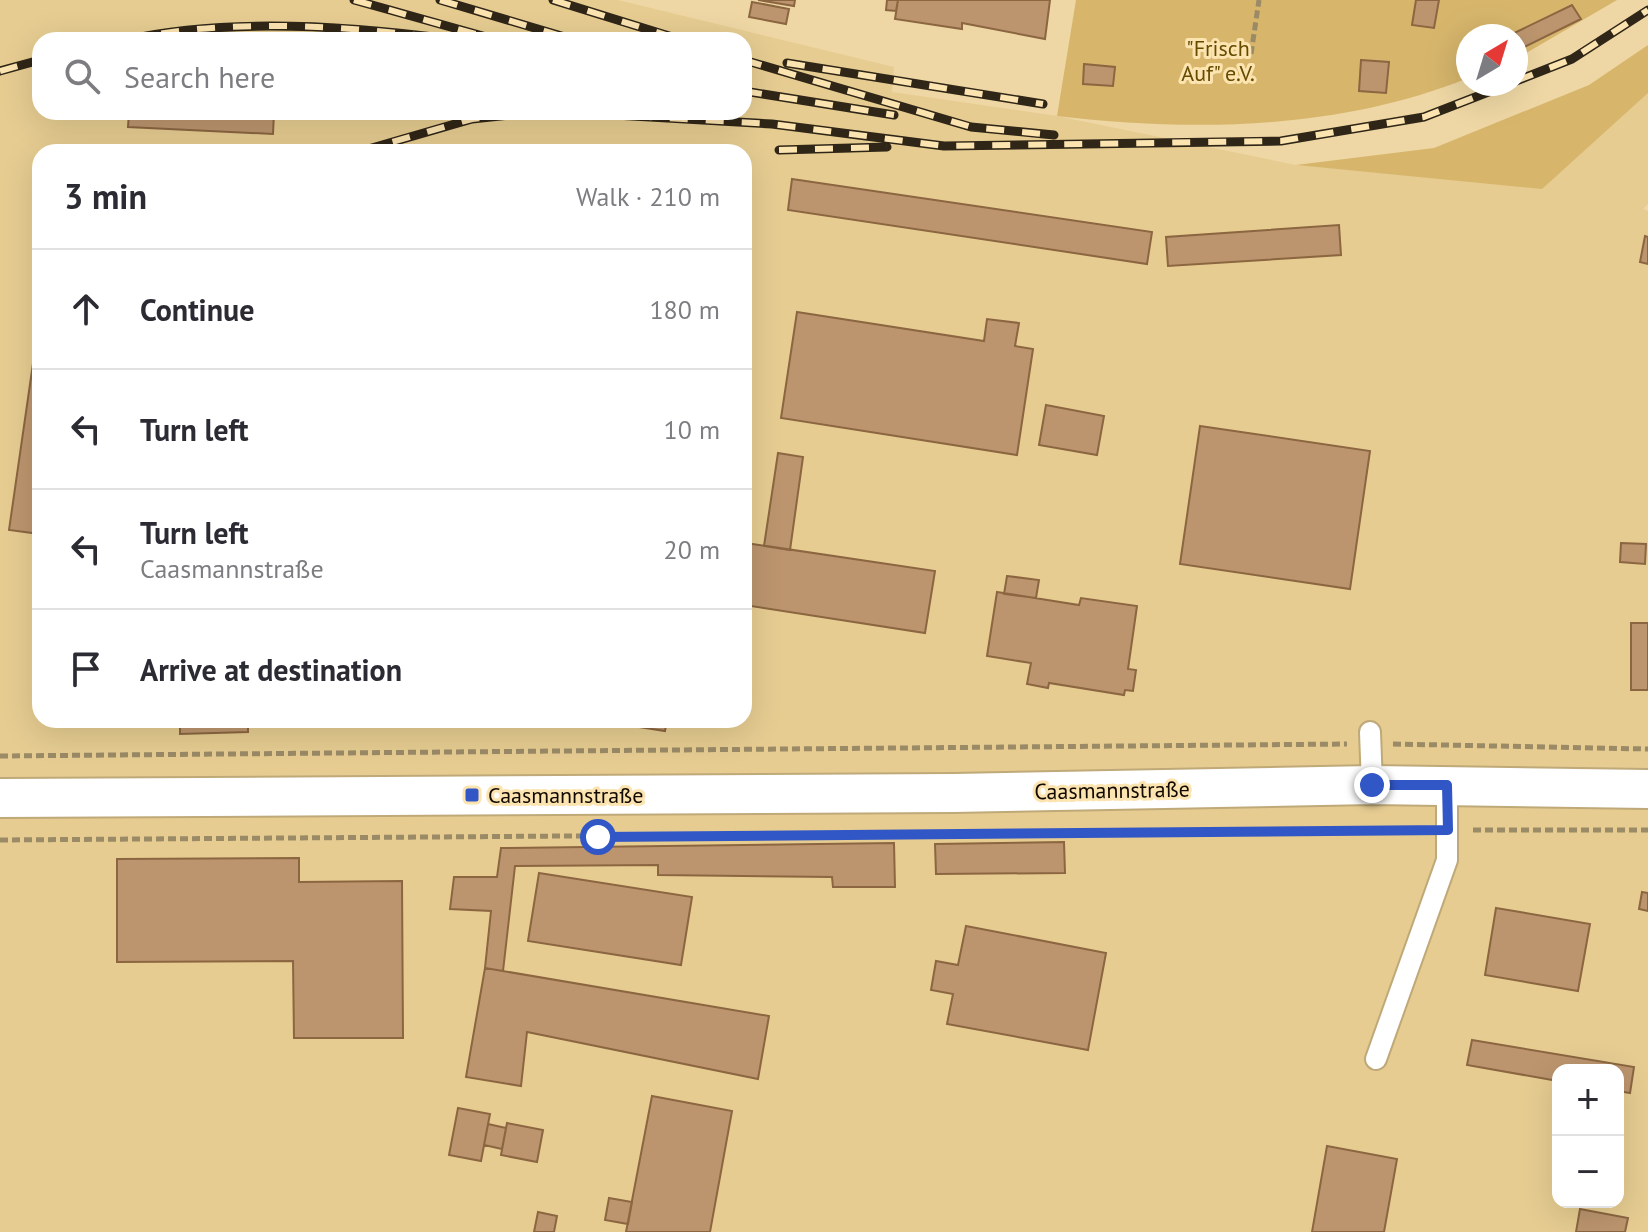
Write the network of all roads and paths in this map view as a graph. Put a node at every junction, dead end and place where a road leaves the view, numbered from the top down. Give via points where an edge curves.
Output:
1 (1259, 0) edge
2 (1251, 54) dead end
3 (1370, 738) junction
4 (1648, 749) edge
5 (0, 756) edge
6 (1372, 785) junction
7 (1447, 785) junction
8 (1648, 789) edge
9 (0, 798) edge
10 (1448, 830) junction
11 (1648, 830) edge
12 (0, 840) edge
13 (1376, 1059) dead end

1 - 2 path
3 - 4 path
3 - 5 path
3 - 6 lane
6 - 7 street, Caasmannstraße
6 - 9 street, Caasmannstraße via 954,793
7 - 8 street, Caasmannstraße
7 - 10 lane
10 - 11 path
10 - 12 path
10 - 13 lane via 1447,860

